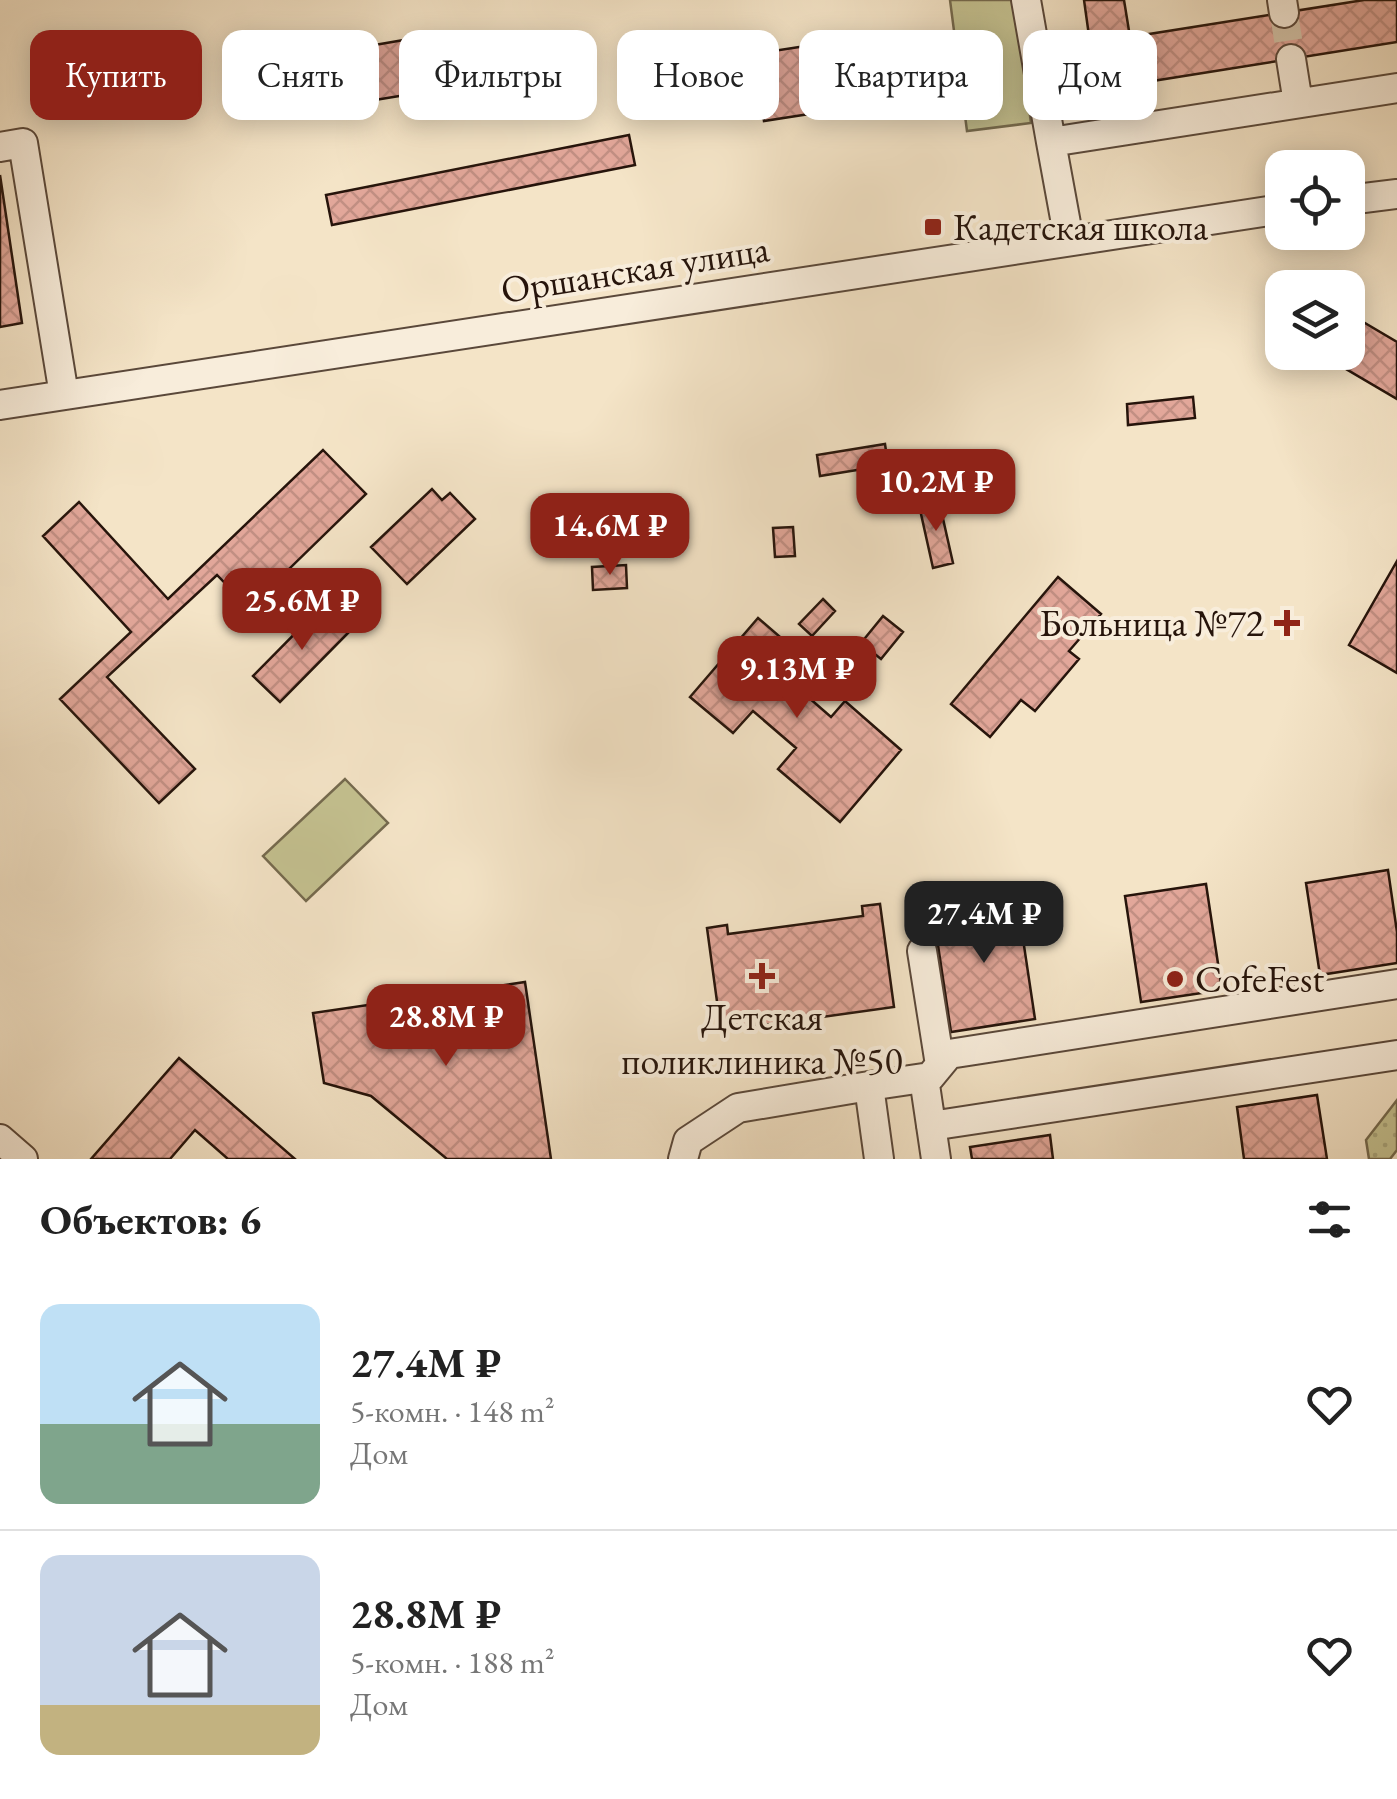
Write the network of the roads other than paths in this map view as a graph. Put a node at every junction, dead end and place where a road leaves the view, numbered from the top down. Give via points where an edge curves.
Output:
1 (1026, 0) edge
2 (1292, 59) tunnel mouth
3 (1397, 88) edge
4 (1298, 103) junction
5 (1051, 142) junction
6 (0, 146) edge
7 (1397, 194) edge
8 (1365, 198) edge
9 (1265, 211) edge
10 (1069, 240) junction
11 (64, 395) junction
12 (0, 405) edge
13 (922, 951) dead end
14 (1397, 984) edge
15 (1397, 1054) edge
16 (932, 1072) junction
17 (869, 1086) junction
18 (931, 1126) junction
19 (0, 1138) edge
20 (23, 1159) edge
21 (683, 1159) edge
22 (879, 1159) edge
23 (936, 1159) edge

1 - 5 street
2 - 4 street
3 - 4 street
4 - 5 street
5 - 10 street
6 - 11 street via 24,143
7 - 8 street
9 - 10 street, Оршанская улица
10 - 11 street, Оршанская улица
11 - 12 street, Оршанская улица
13 - 16 street
14 - 16 street via 948,1054
15 - 18 street
16 - 17 street
16 - 18 street
17 - 21 street via 738,1108 688,1141
17 - 22 street
18 - 23 street
19 - 20 street

